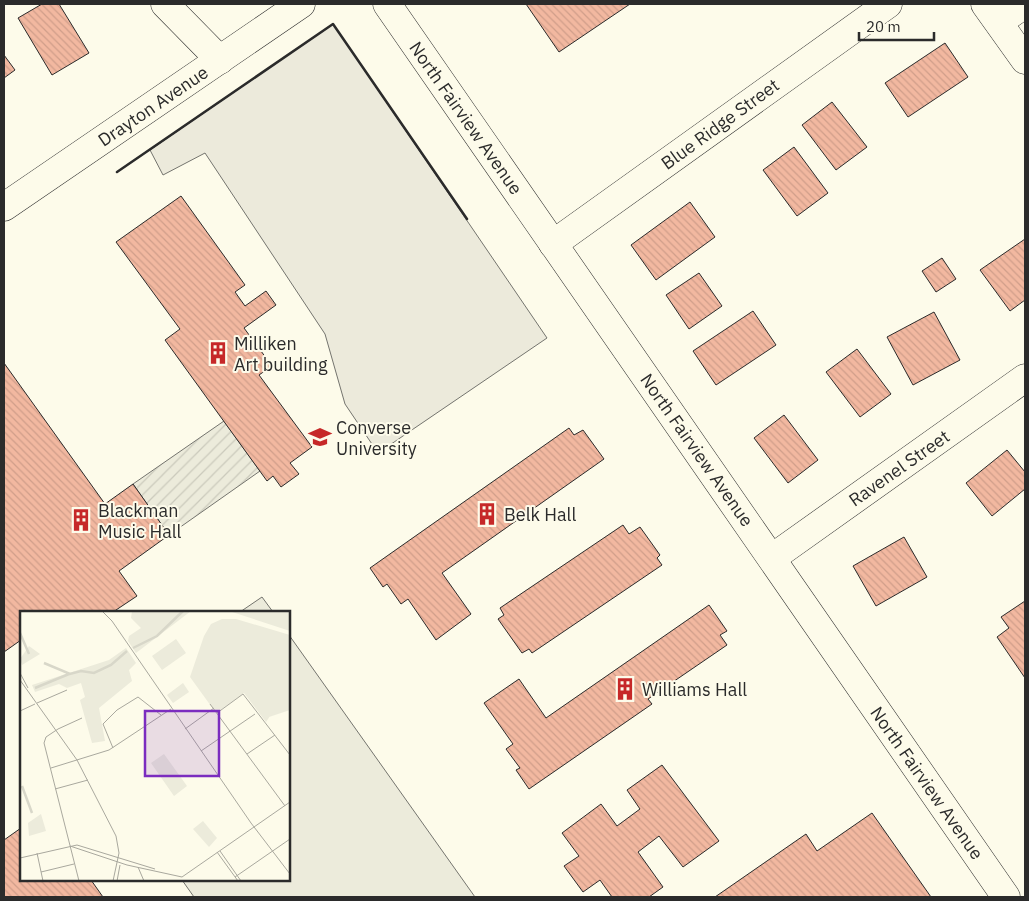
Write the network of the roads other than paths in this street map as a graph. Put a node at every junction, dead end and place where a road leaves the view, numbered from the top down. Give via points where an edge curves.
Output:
1 (165, 4) edge
2 (301, 4) edge
3 (387, 4) edge
4 (888, 4) edge
5 (1025, 4) edge
6 (992, 13) edge
7 (220, 60) junction
8 (1025, 60) edge
9 (4, 207) edge
10 (553, 244) junction
11 (1025, 378) edge
12 (772, 558) junction
13 (1006, 897) edge

1 - 7 street
2 - 7 street, Drayton Avenue
3 - 10 street, North Fairview Avenue
4 - 10 street, Blue Ridge Street
5 - 6 street
6 - 8 street
7 - 9 street, Drayton Avenue
10 - 12 street, North Fairview Avenue
11 - 12 street, Ravenel Street
12 - 13 street, North Fairview Avenue

